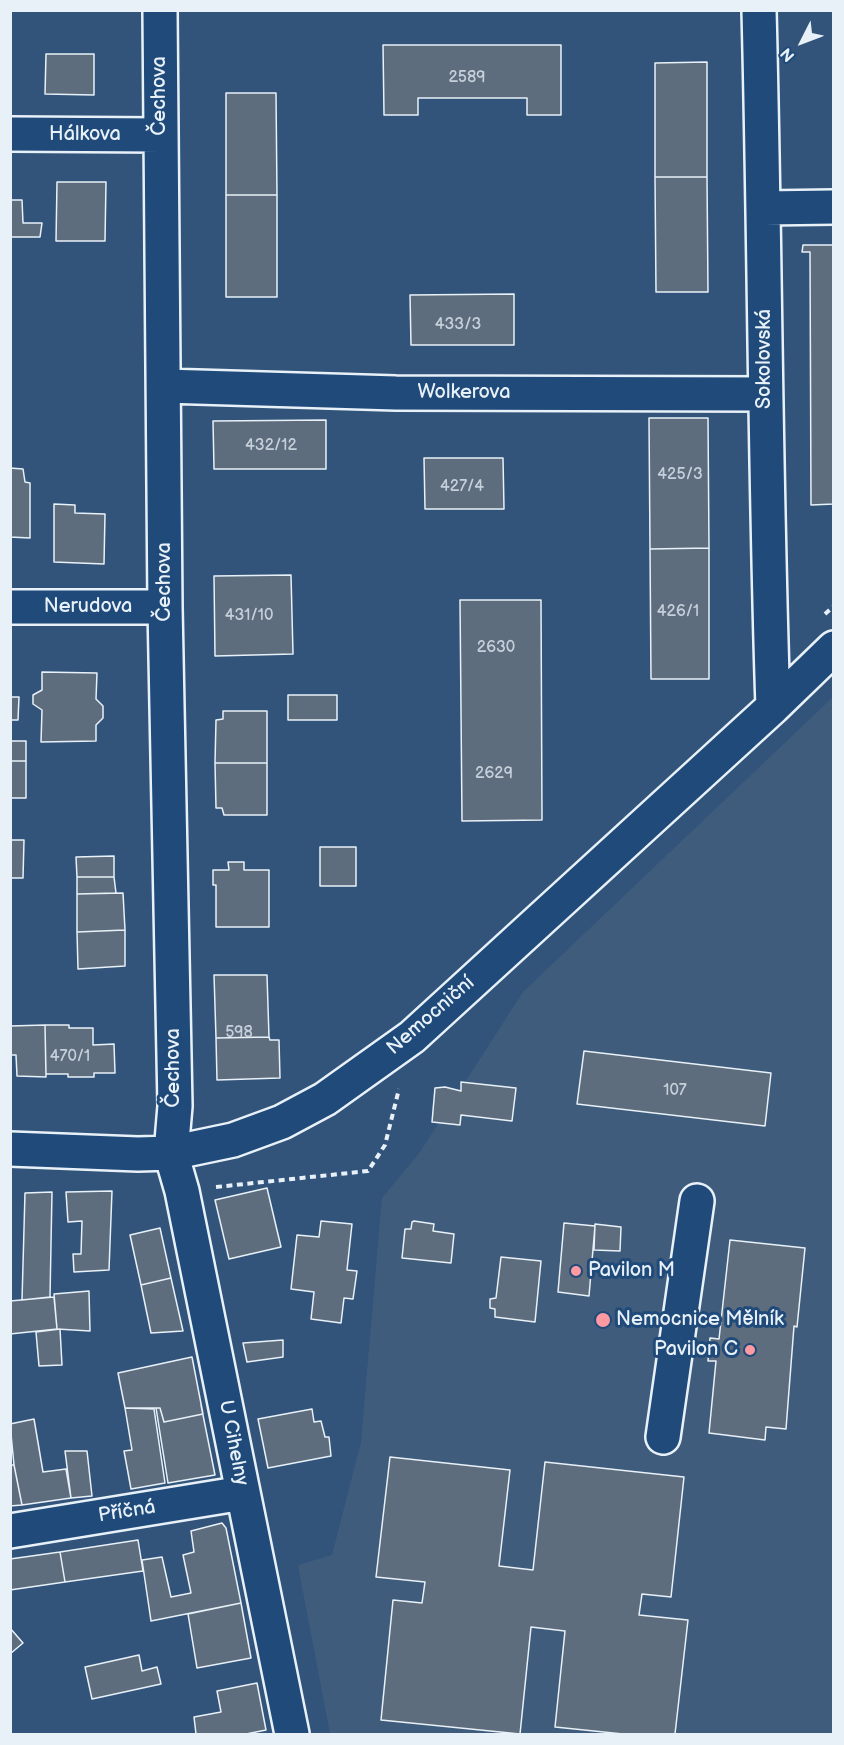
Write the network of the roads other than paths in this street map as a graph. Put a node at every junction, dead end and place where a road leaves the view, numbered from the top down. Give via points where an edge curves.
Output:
1 (160, 10) edge
2 (759, 10) edge
3 (10, 134) edge
4 (160, 135) junction
5 (834, 207) edge
6 (764, 208) junction
7 (164, 386) junction
8 (765, 394) junction
9 (10, 607) edge
10 (165, 607) junction
11 (834, 648) edge
12 (773, 707) junction
13 (10, 1149) edge
14 (171, 1153) junction
15 (697, 1201) dead end
16 (663, 1437) dead end
17 (243, 1493) junction
18 (10, 1531) edge
19 (292, 1734) edge

1 - 4 street, Čechova
2 - 6 street, Sokolovská
3 - 4 street, Hálkova
4 - 7 street, Čechova
5 - 6 street
6 - 8 street, Sokolovská
7 - 8 street, Wolkerova via 396,393
7 - 10 street, Čechova
8 - 12 street, Sokolovská
9 - 10 street, Nerudova
10 - 14 street, Čechova via 175,1106
11 - 12 street, Nemocniční
12 - 14 street, Nemocniční via 412,1037 325,1099 282,1122 233,1140
13 - 14 street, Nemocniční
14 - 17 street, U Cihelny via 183,1191
15 - 16 street
17 - 18 street, Příčná
17 - 19 street, U Cihelny

